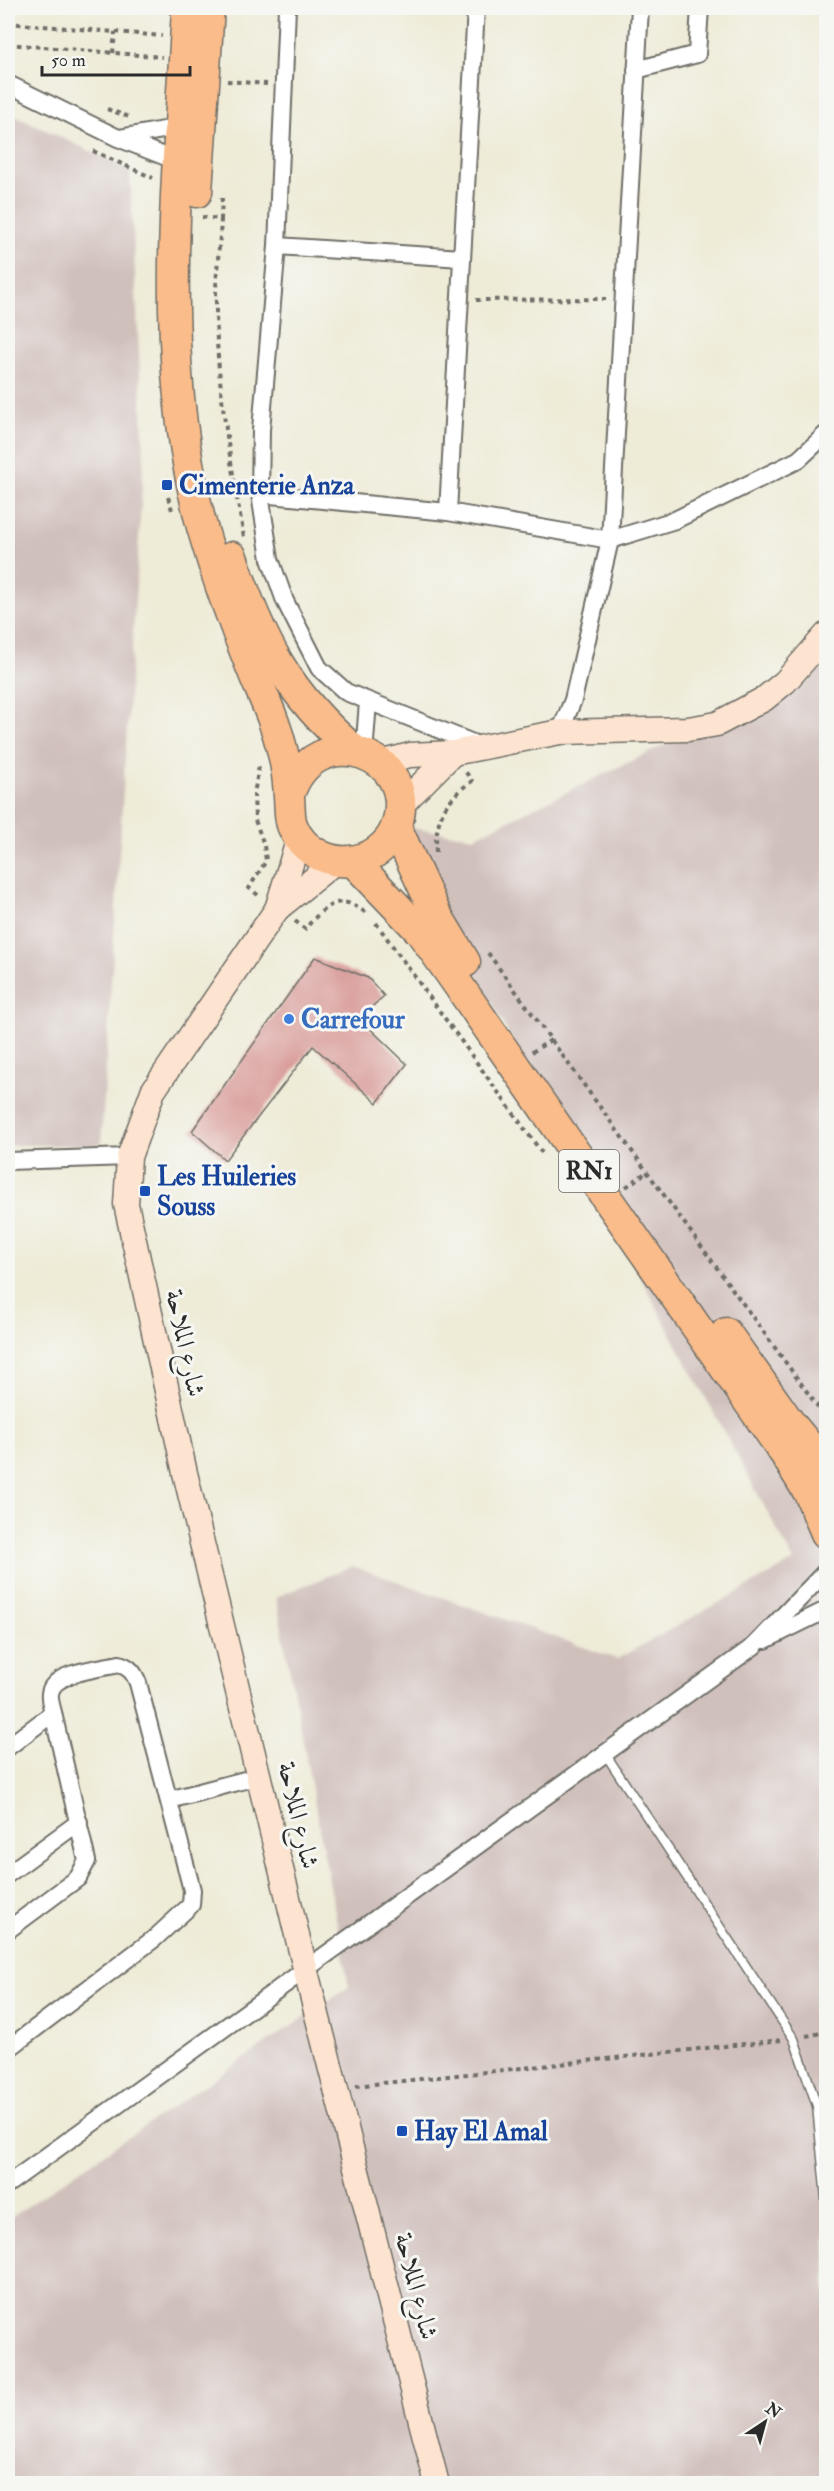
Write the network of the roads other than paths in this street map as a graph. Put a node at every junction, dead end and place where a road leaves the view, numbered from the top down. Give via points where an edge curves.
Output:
1 (187, 8) edge
2 (209, 8) edge
3 (287, 8) edge
4 (476, 8) edge
5 (640, 8) edge
6 (700, 8) edge
7 (636, 70) junction
8 (8, 84) edge
9 (191, 126) junction
10 (118, 138) junction
11 (178, 169) junction
12 (277, 246) junction
13 (462, 258) junction
14 (826, 434) edge
15 (260, 494) junction
16 (448, 512) junction
17 (610, 540) junction
18 (826, 635) edge
19 (368, 702) junction
20 (560, 732) junction
21 (480, 746) junction
22 (453, 753) junction
23 (366, 756) junction
24 (290, 795) junction
25 (398, 816) junction
26 (299, 838) junction
27 (344, 861) junction
28 (286, 915) junction
29 (129, 1157) junction
30 (8, 1161) edge
31 (826, 1467) edge
32 (826, 1533) edge
33 (826, 1570) edge
34 (826, 1610) edge
35 (754, 1646) junction
36 (53, 1713) junction
37 (8, 1747) edge
38 (604, 1752) junction
39 (260, 1776) junction
40 (169, 1800) junction
41 (79, 1822) junction
42 (8, 1874) edge
43 (8, 1930) edge
44 (305, 1968) junction
45 (8, 2049) edge
46 (8, 2184) edge
47 (826, 2199) edge
48 (436, 2484) edge

1 - 9 highway, RN1
2 - 9 highway, RN1
3 - 12 street
4 - 13 street
5 - 7 street
6 - 7 street via 697,54
7 - 17 street
8 - 10 street
9 - 10 street
9 - 11 highway, RN1
10 - 11 street
11 - 23 highway, RN1 via 201,417 212,484 230,551 258,626 304,703
11 - 24 highway, RN1 via 173,334 188,462 226,604 273,720
12 - 13 street
12 - 15 street via 261,430
13 - 16 street
14 - 17 street via 798,460 675,520
15 - 16 street
15 - 19 street via 270,559 285,601 319,668 346,692
16 - 17 street
17 - 20 street via 573,700
18 - 20 street via 785,682 764,699 717,724 688,729
19 - 21 street
19 - 23 street
20 - 21 street
21 - 22 street
22 - 23 street
22 - 25 street
23 - 24 highway via 330,752 313,760 299,773
23 - 25 highway, RN1 via 395,782
24 - 26 highway, RN1 via 289,810
25 - 27 highway via 379,849
25 - 31 highway, RN1 via 446,932 527,1056 790,1423
26 - 27 highway, RN1 via 322,857
26 - 28 street
27 - 28 street
27 - 32 highway, RN1 via 420,931 785,1454 809,1493
28 - 29 street, شارع الملاحة via 153,1091
29 - 30 street
29 - 39 street, شارع الملاحة via 126,1204 185,1473
33 - 35 street
34 - 35 street
35 - 38 street
36 - 37 street
36 - 40 street via 50,1694 56,1681 119,1664 131,1670 138,1683
36 - 41 street
38 - 44 street
38 - 47 lane via 794,2039 817,2106
39 - 40 street
39 - 44 street, شارع الملاحة
40 - 45 street via 192,1890 191,1905 155,1938
41 - 42 street
41 - 43 street via 87,1855 83,1873
44 - 46 street
44 - 48 street, شارع الملاحة

